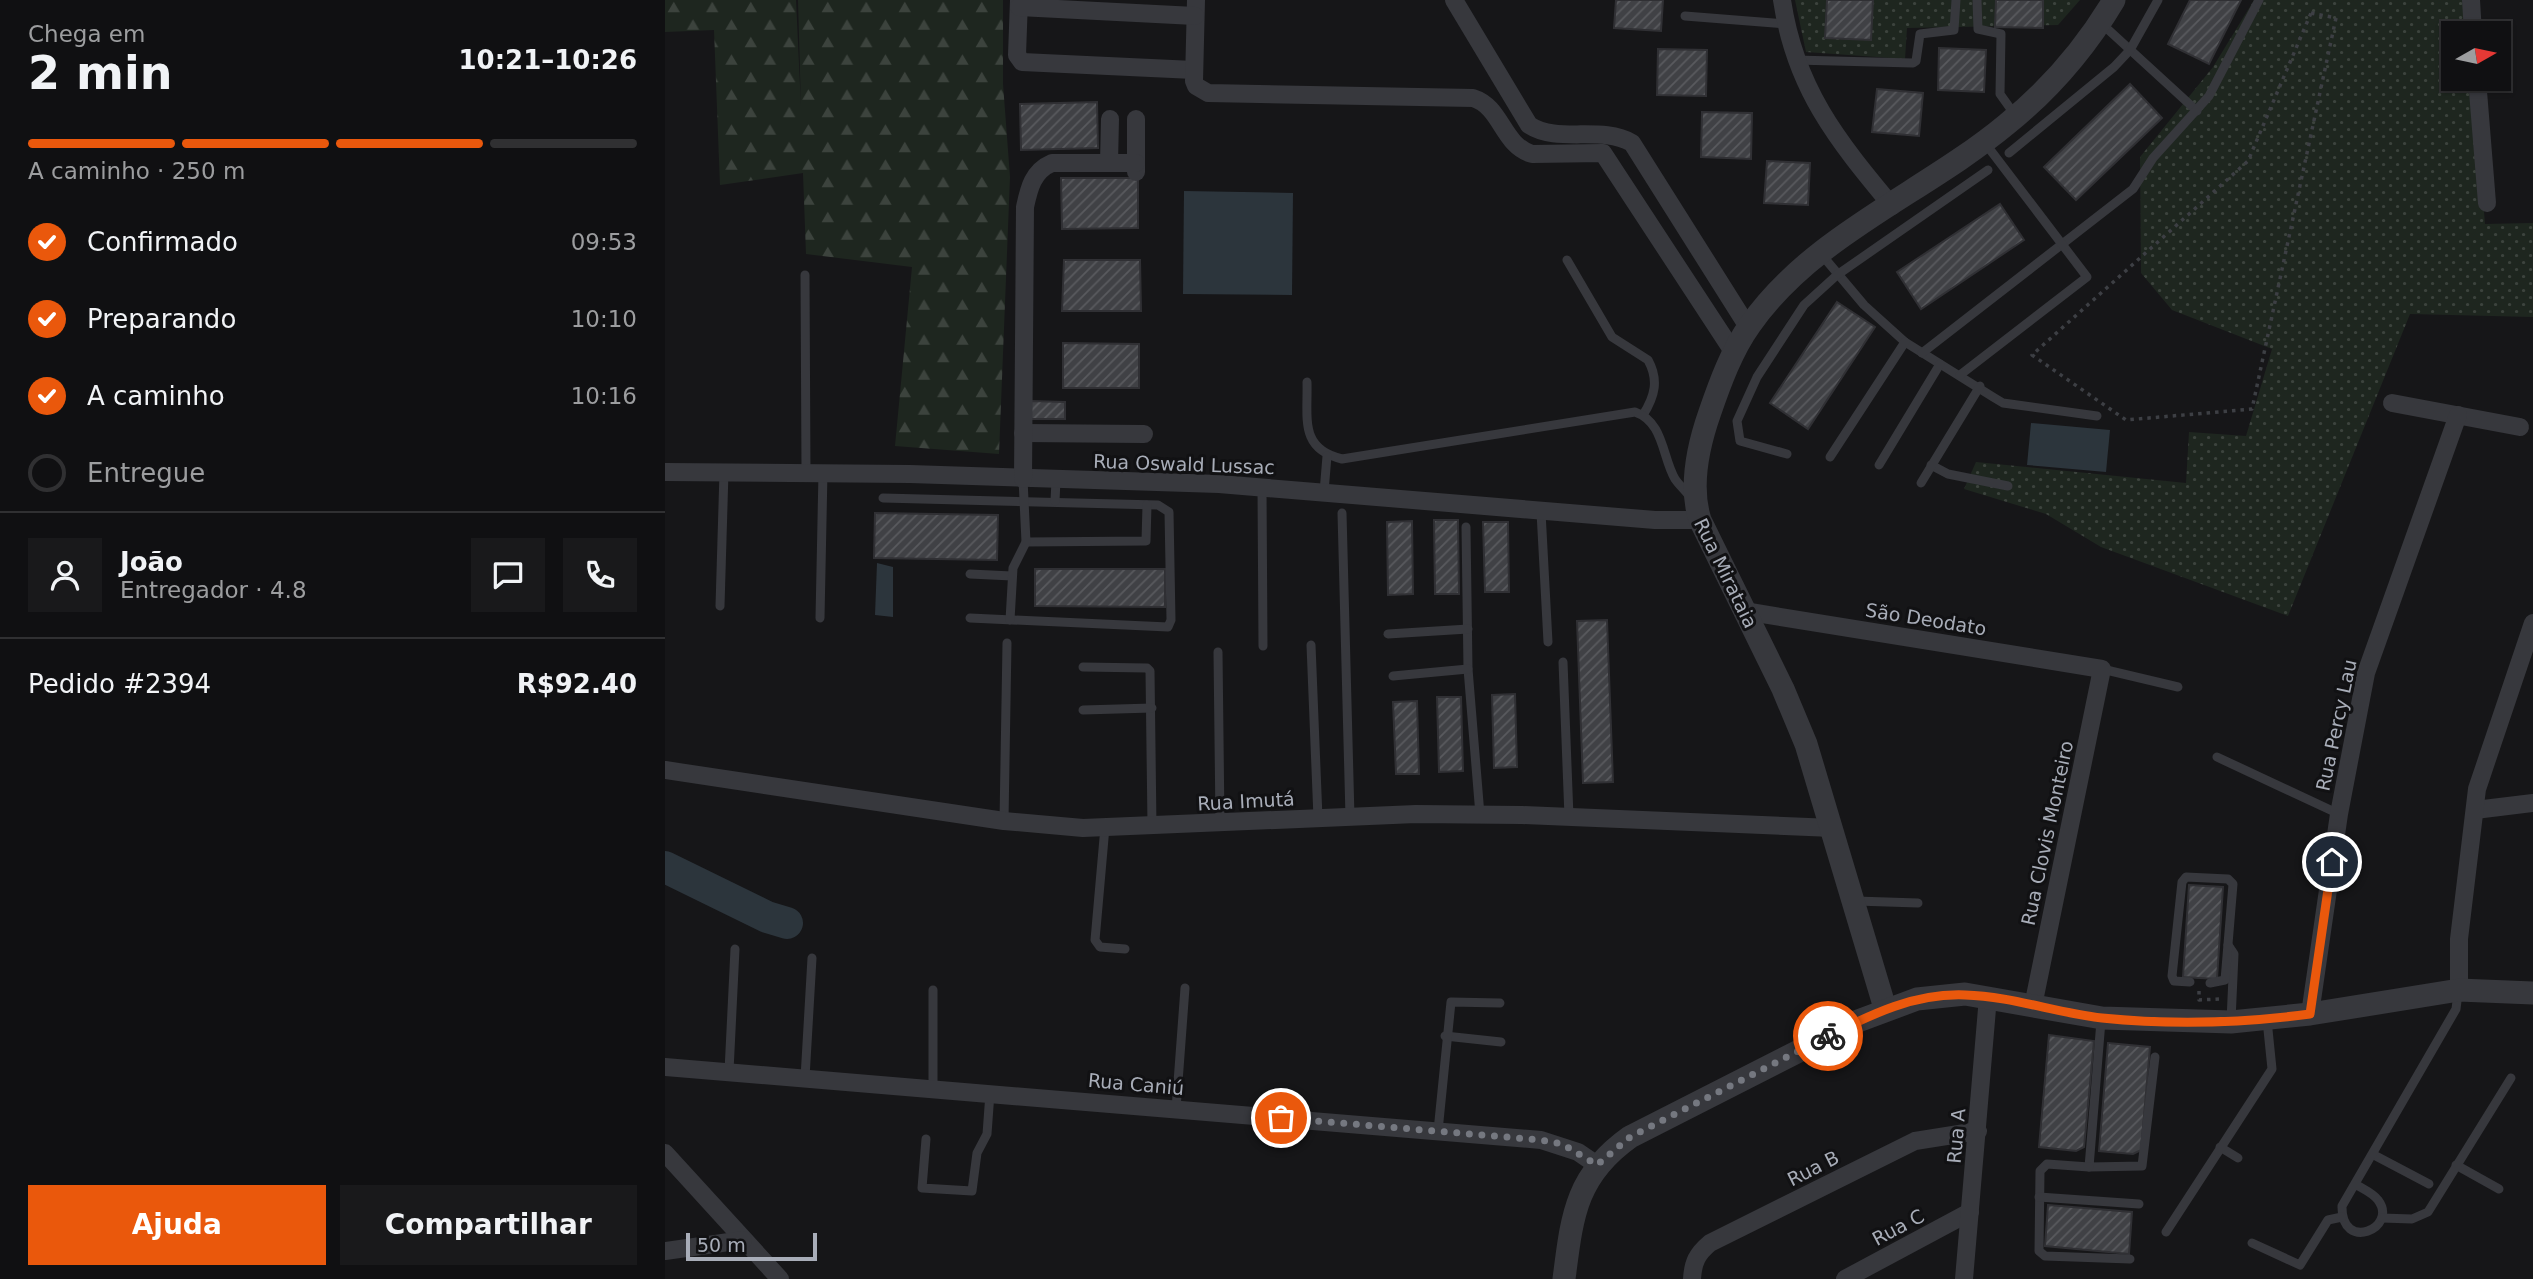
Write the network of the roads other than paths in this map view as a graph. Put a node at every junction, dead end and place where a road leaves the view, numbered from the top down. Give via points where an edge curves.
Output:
1 (1454, 0) edge
2 (1781, 0) edge
3 (1956, 0) edge
4 (1977, 0) edge
5 (2114, 0) edge
6 (2158, 0) edge
7 (2259, 0) edge
8 (2471, 0) edge
9 (1019, 4) edge
10 (1196, 8) edge
11 (1685, 16) dead end
12 (2472, 21) edge
13 (2101, 23) junction
14 (1787, 24) junction
15 (2130, 50) junction
16 (1795, 60) junction
17 (1194, 70) junction
18 (2478, 91) edge
19 (2197, 111) junction
20 (2016, 116) junction
21 (1110, 119) dead end
22 (1136, 119) dead end
23 (1984, 141) junction
24 (2009, 153) dead end
25 (1109, 163) junction
26 (1988, 170) dead end
27 (2487, 203) dead end
28 (1892, 206) junction
29 (2065, 245) junction
30 (1820, 252) junction
31 (1567, 260) dead end
32 (805, 275) dead end
33 (1837, 275) junction
34 (1748, 327) junction
35 (1905, 342) junction
36 (1734, 353) junction
37 (1923, 353) junction
38 (1940, 364) junction
39 (1960, 375) junction
40 (1307, 382) dead end
41 (1980, 386) junction
42 (2392, 403) dead end
43 (1643, 415) junction
44 (2458, 415) junction
45 (2097, 416) dead end
46 (2520, 427) dead end
47 (1023, 433) junction
48 (1144, 434) dead end
49 (1787, 454) dead end
50 (1327, 456) junction
51 (1830, 457) dead end
52 (1879, 465) dead end
53 (1931, 465) junction
54 (724, 470) junction
55 (665, 472) edge
56 (815, 472) junction
57 (1023, 479) junction
58 (1056, 480) junction
59 (1921, 483) dead end
60 (2008, 486) dead end
61 (1262, 488) junction
62 (1324, 492) junction
63 (883, 498) dead end
64 (1025, 501) junction
65 (1055, 501) junction
66 (1147, 505) junction
67 (1697, 510) junction
68 (1541, 512) junction
69 (1342, 513) dead end
70 (1466, 527) dead end
71 (1026, 542) junction
72 (970, 574) dead end
73 (1012, 576) junction
74 (720, 606) dead end
75 (1744, 611) junction
76 (820, 618) dead end
77 (970, 618) dead end
78 (1010, 620) junction
79 (2533, 623) edge
80 (1468, 629) junction
81 (1388, 634) dead end
82 (1548, 642) dead end
83 (1007, 643) dead end
84 (1311, 645) dead end
85 (1263, 646) dead end
86 (1218, 652) dead end
87 (1563, 662) dead end
88 (1083, 667) dead end
89 (1468, 669) junction
90 (2102, 669) junction
91 (1393, 676) dead end
92 (2178, 687) dead end
93 (1152, 708) junction
94 (1083, 710) dead end
95 (2217, 757) dead end
96 (665, 770) edge
97 (2533, 803) edge
98 (2475, 810) junction
99 (2339, 814) junction
100 (1480, 815) junction
101 (1350, 817) junction
102 (1569, 817) junction
103 (1318, 818) junction
104 (1004, 821) junction
105 (1220, 823) junction
106 (1152, 825) junction
107 (1105, 827) junction
108 (1833, 828) junction
109 (1854, 901) junction
110 (1918, 903) dead end
111 (2228, 945) junction
112 (734, 948) dead end
113 (1125, 949) dead end
114 (812, 958) dead end
115 (2190, 982) dead end
116 (2210, 983) dead end
117 (1185, 988) dead end
118 (933, 990) dead end
119 (2459, 990) junction
120 (2533, 993) edge
121 (1988, 997) junction
122 (1500, 1003) dead end
123 (2033, 1006) junction
124 (1885, 1008) junction
125 (2310, 1014) junction
126 (2102, 1018) junction
127 (2267, 1020) junction
128 (2231, 1022) junction
129 (1445, 1036) junction
130 (1501, 1042) dead end
131 (2155, 1058) dead end
132 (665, 1067) edge
133 (729, 1070) junction
134 (805, 1078) junction
135 (2511, 1078) dead end
136 (933, 1088) junction
137 (990, 1093) junction
138 (1177, 1109) junction
139 (1438, 1131) junction
140 (1978, 1131) junction
141 (926, 1139) dead end
142 (2220, 1147) junction
143 (665, 1153) edge
144 (2374, 1155) junction
145 (2238, 1158) dead end
146 (1597, 1165) junction
147 (2456, 1165) junction
148 (2089, 1167) junction
149 (2355, 1184) junction
150 (2429, 1184) dead end
151 (2499, 1189) dead end
152 (2039, 1197) junction
153 (2139, 1204) dead end
154 (1970, 1212) junction
155 (2342, 1217) junction
156 (2382, 1218) junction
157 (2166, 1232) dead end
158 (743, 1240) junction
159 (2252, 1243) dead end
160 (665, 1251) edge
161 (2130, 1259) dead end
162 (780, 1279) edge
163 (1564, 1279) edge
164 (1692, 1279) edge
165 (1845, 1279) edge
166 (1963, 1279) edge

1 - 34 street via 1529,125 1541,131 1618,137 1637,149
2 - 14 street
3 - 16 lane via 1954,30 1920,34 1913,63
4 - 20 lane via 1978,29 2001,34 2000,94
5 - 13 street, Rua Mirataia
6 - 15 lane
7 - 19 lane
8 - 12 street
9 - 10 street
9 - 17 street via 1017,55 1022,62
10 - 17 street
11 - 14 lane
13 - 15 lane
13 - 20 street, Rua Mirataia via 2055,80
14 - 16 street
15 - 19 lane
15 - 24 lane
16 - 28 street via 1834,136
17 - 36 street via 1196,86 1208,93 1473,98 1488,106 1523,151 1603,153
18 - 27 street
19 - 29 lane via 2153,159 2133,189
20 - 23 street, Rua Mirataia
21 - 25 street
22 - 25 street via 1136,167
23 - 28 street, Rua Mirataia
23 - 29 lane
25 - 47 street via 1052,163 1042,167 1029,186
26 - 33 lane
28 - 30 street, Rua Mirataia
29 - 37 lane
29 - 39 lane via 2087,277
30 - 33 lane
30 - 34 street, Rua Mirataia via 1777,290
31 - 43 lane via 1612,337 1649,360 1655,372 1652,401
32 - 56 lane
33 - 35 lane
33 - 49 lane via 1804,305 1757,377 1737,421 1740,441
34 - 36 street, Rua Mirataia
35 - 37 lane
35 - 51 lane
36 - 67 street, Rua Mirataia via 1703,432
37 - 38 lane
38 - 39 lane
38 - 52 lane
39 - 41 lane
40 - 50 lane via 1309,431 1313,445
41 - 45 lane via 2003,403
41 - 53 lane
42 - 44 street
43 - 50 lane via 1628,412 1357,459
43 - 67 lane via 1662,440 1675,478
44 - 46 street
44 - 99 street, Rua Percy Lau via 2366,673
47 - 48 street
47 - 57 street
50 - 62 lane
53 - 59 lane
53 - 60 lane via 1948,474
54 - 55 street, Rua Oswald Lussac
54 - 56 street, Rua Oswald Lussac
54 - 74 lane
56 - 57 street, Rua Oswald Lussac
56 - 76 lane
57 - 58 street, Rua Oswald Lussac
57 - 64 lane
58 - 61 street, Rua Oswald Lussac
58 - 65 lane
61 - 62 street, Rua Oswald Lussac
61 - 85 lane
62 - 68 street, Rua Oswald Lussac
63 - 64 lane
64 - 65 lane
64 - 71 lane
65 - 66 lane
66 - 71 lane via 1146,541
66 - 78 lane via 1164,507 1170,520 1168,627
67 - 68 street, Rua Oswald Lussac via 1655,520
67 - 75 street, Rua Mirataia
68 - 82 lane
69 - 101 lane
70 - 80 lane
71 - 73 lane
72 - 73 lane
73 - 78 lane
75 - 90 street, São Deodato
75 - 108 street, Rua Mirataia via 1806,744
77 - 78 lane
79 - 98 street via 2477,789
80 - 81 lane
80 - 89 lane
83 - 104 lane
84 - 103 lane
86 - 105 lane
87 - 102 lane
88 - 93 lane via 1147,668
89 - 91 lane
89 - 100 lane
90 - 92 lane
90 - 123 street, Rua Clovis Monteiro
93 - 94 lane
93 - 106 lane
95 - 99 lane
96 - 104 street, Rua Imutá
97 - 98 street
98 - 119 street via 2459,939
99 - 125 street, Rua Percy Lau
100 - 101 street, Rua Imutá
100 - 102 street, Rua Imutá
101 - 103 street, Rua Imutá
102 - 108 street, Rua Imutá
103 - 105 street, Rua Imutá
104 - 107 street, Rua Imutá
105 - 106 street, Rua Imutá
106 - 107 street, Rua Imutá
107 - 113 lane via 1095,940 1100,947
108 - 109 street, Rua Mirataia
109 - 110 lane
109 - 124 street, Rua Mirataia
111 - 115 lane via 2232,880 2186,877 2172,976 2174,981
111 - 116 lane via 2225,980
111 - 128 lane via 2234,954
112 - 133 lane
114 - 134 lane
117 - 138 lane
118 - 136 lane
119 - 120 street
119 - 125 street
119 - 144 lane via 2456,1009
121 - 123 street
121 - 124 street via 1943,995
121 - 140 street, Rua A
122 - 129 lane via 1451,1002
123 - 126 street
124 - 146 street via 1630,1137
125 - 127 street
126 - 128 street
126 - 148 lane
127 - 128 street
127 - 142 lane via 2275,1070
129 - 130 lane
129 - 139 lane
131 - 148 lane via 2142,1166
132 - 133 street, Rua Caniú
133 - 134 street, Rua Caniú
134 - 136 street, Rua Caniú
135 - 147 lane
136 - 137 street, Rua Caniú
137 - 138 street, Rua Caniú
137 - 141 lane via 987,1134 977,1153 972,1191 922,1188
138 - 139 street, Rua Caniú
139 - 146 street, Rua Caniú via 1541,1140 1570,1148
140 - 154 street, Rua A
140 - 164 street, Rua B via 1915,1141 1710,1243 1699,1252
142 - 145 lane
142 - 157 lane
143 - 158 street
144 - 149 lane
144 - 150 lane
146 - 163 street via 1576,1205
147 - 151 lane
147 - 156 lane via 2428,1212 2411,1219
148 - 152 lane via 2046,1164 2040,1171
149 - 155 lane via 2342,1206
149 - 156 lane via 2377,1198
152 - 153 lane
152 - 161 lane via 2039,1251
154 - 165 street, Rua C
154 - 166 street, Rua A
155 - 156 lane via 2356,1232 2367,1232
155 - 159 lane via 2328,1220 2299,1265
158 - 160 street
158 - 162 street

